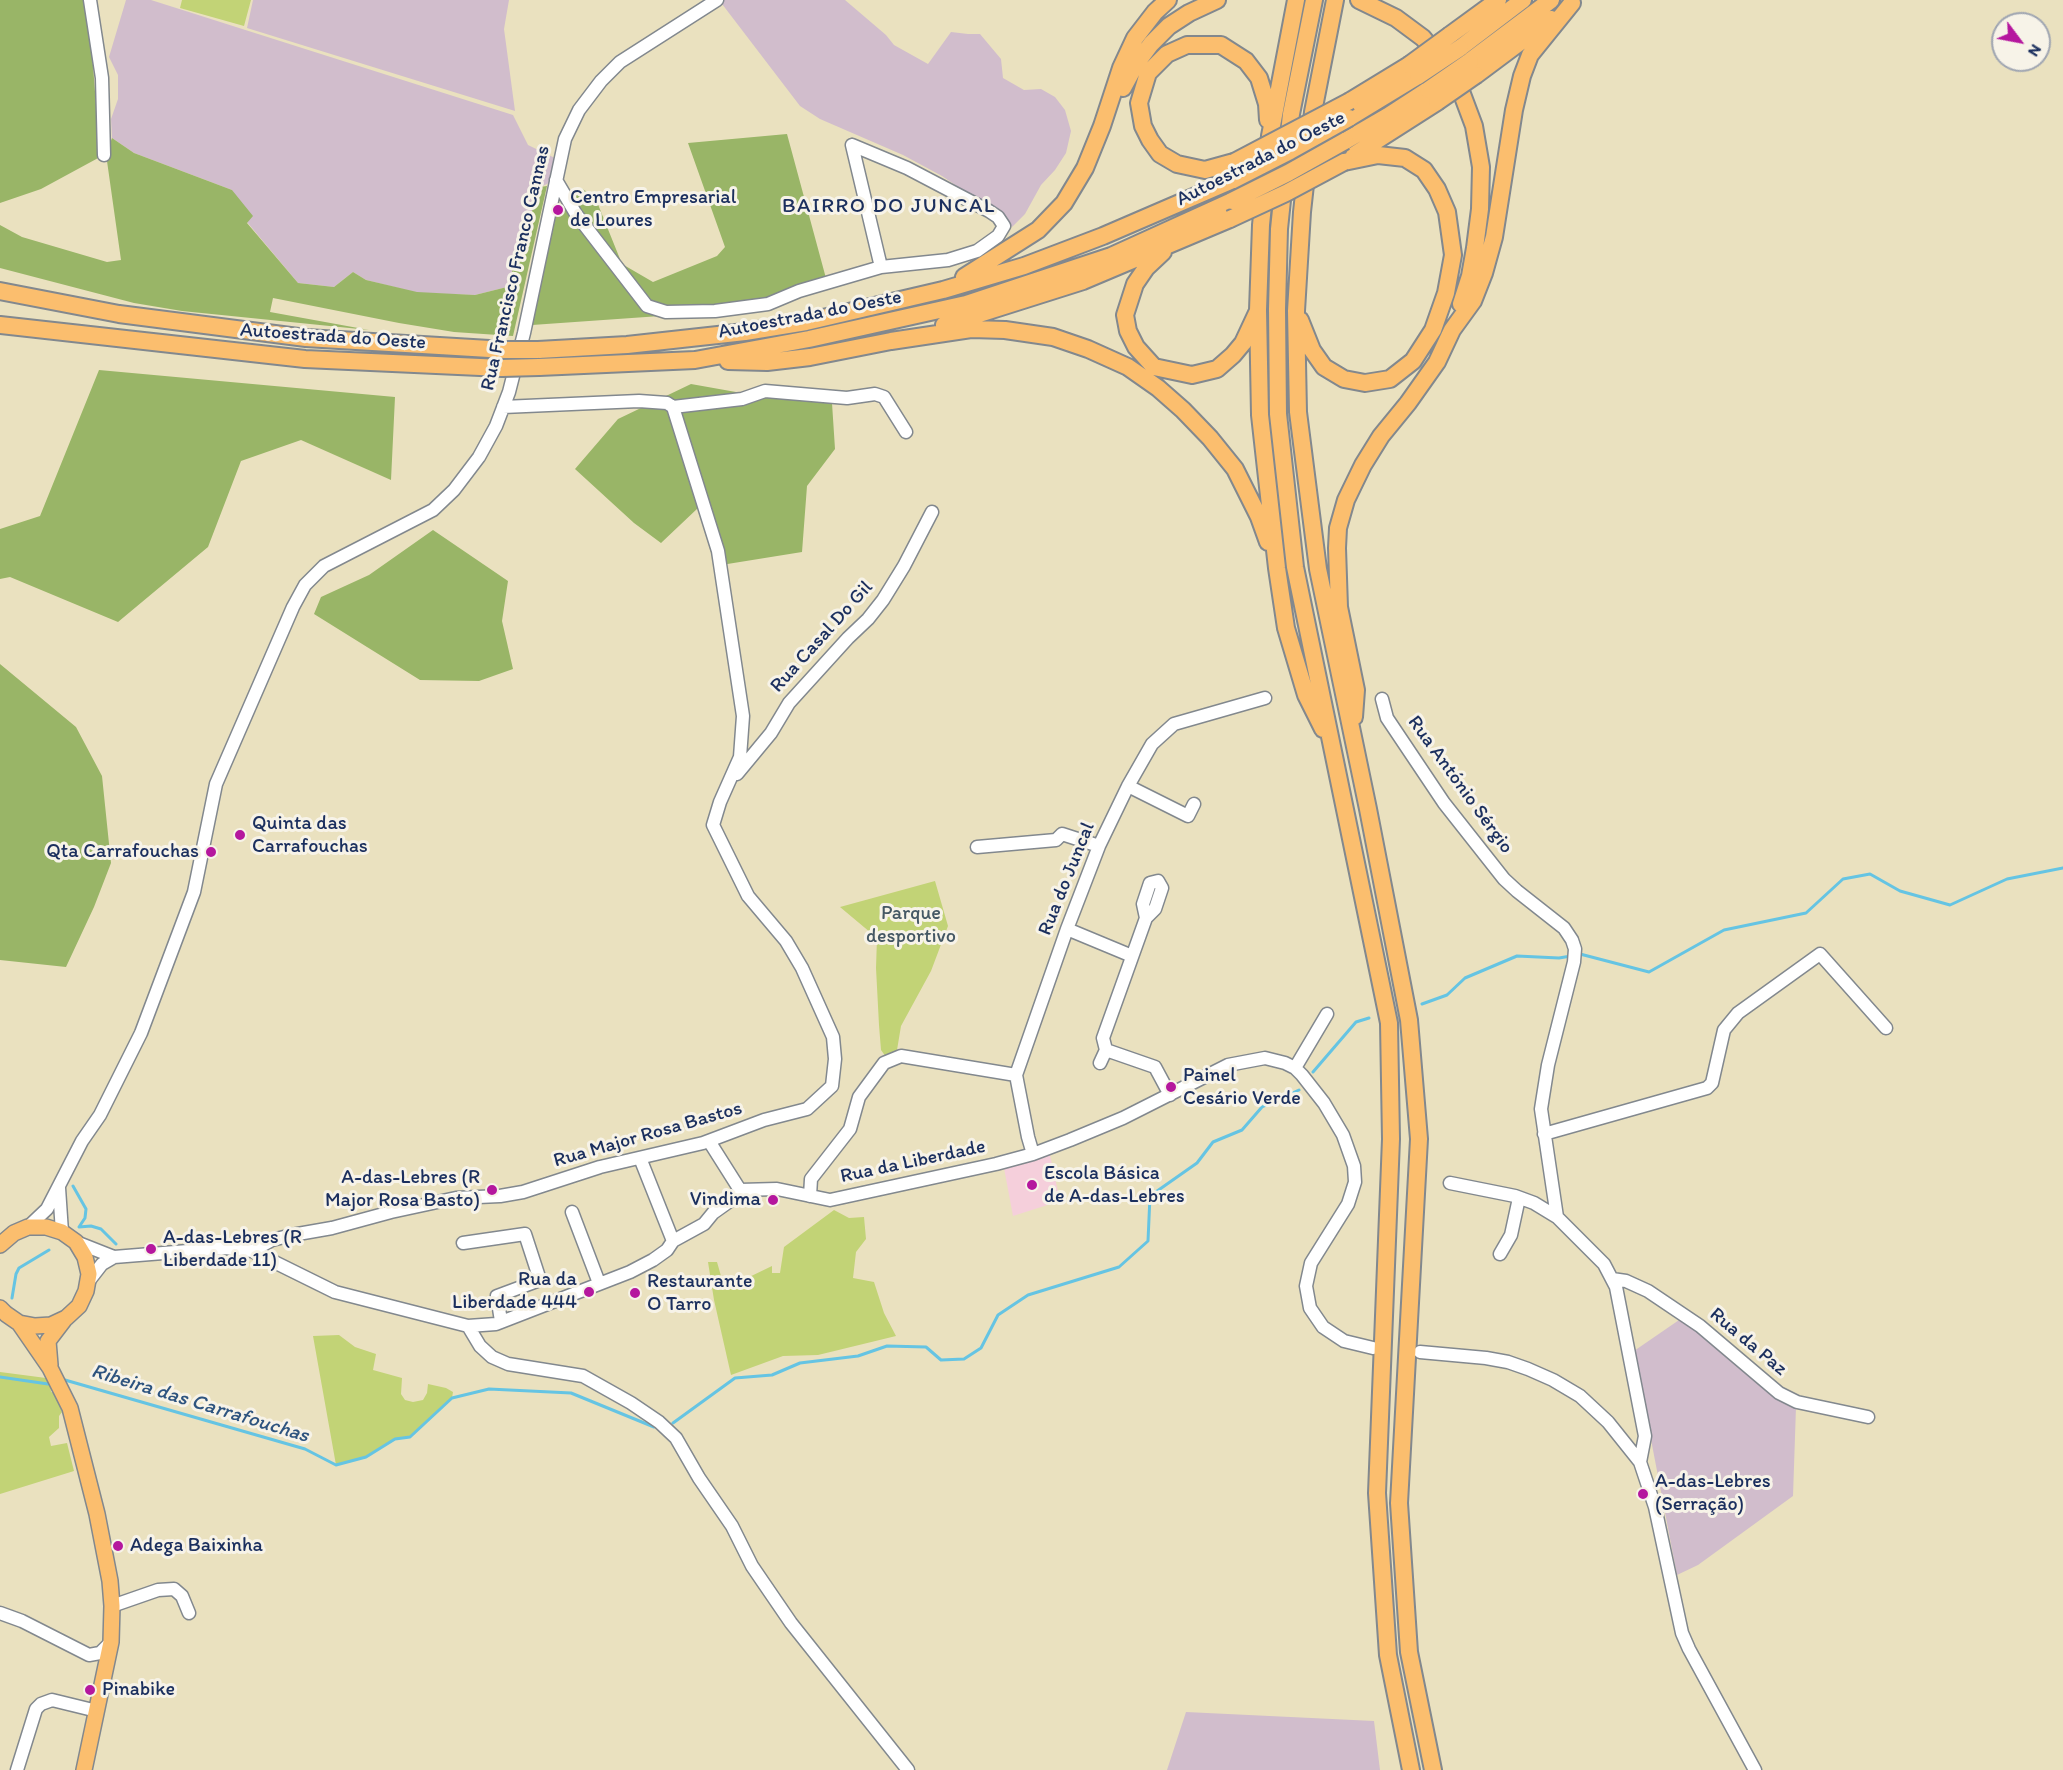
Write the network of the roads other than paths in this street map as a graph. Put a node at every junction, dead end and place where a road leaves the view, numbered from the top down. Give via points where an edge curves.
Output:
1 (90, 0) edge
2 (717, 0) edge
3 (1168, 0) edge
4 (1216, 0) edge
5 (1296, 0) edge
6 (1314, 0) edge
7 (1335, 0) edge
8 (1498, 0) edge
9 (1523, 0) edge
10 (1551, 0) edge
11 (1363, 1) edge
12 (1574, 2) edge
13 (1464, 55) junction
14 (1432, 96) junction
15 (1350, 110) junction
16 (1102, 126) junction
17 (1270, 136) junction
18 (104, 155) dead end
19 (1344, 162) junction
20 (556, 180) junction
21 (1171, 245) junction
22 (881, 267) junction
23 (943, 290) junction
24 (0, 291) edge
25 (1258, 310) junction
26 (1296, 310) junction
27 (0, 325) edge
28 (1452, 330) junction
29 (891, 341) junction
30 (539, 359) junction
31 (695, 360) junction
32 (503, 407) junction
33 (673, 407) junction
34 (906, 432) dead end
35 (932, 512) dead end
36 (1277, 568) junction
37 (1265, 698) dead end
38 (1382, 699) dead end
39 (1352, 735) junction
40 (1334, 753) junction
41 (730, 781) junction
42 (1128, 786) junction
43 (1194, 804) dead end
44 (1099, 846) junction
45 (977, 847) dead end
46 (1146, 918) dead end
47 (1067, 929) junction
48 (1132, 956) junction
49 (1327, 1014) dead end
50 (1886, 1028) dead end
51 (1106, 1050) junction
52 (1100, 1064) dead end
53 (1295, 1068) junction
54 (1016, 1075) junction
55 (1170, 1095) junction
56 (1544, 1134) junction
57 (709, 1141) junction
58 (1033, 1154) junction
59 (640, 1158) junction
60 (1450, 1183) dead end
61 (59, 1187) junction
62 (740, 1190) junction
63 (810, 1196) junction
64 (1519, 1198) junction
65 (572, 1212) dead end
66 (1557, 1217) junction
67 (28, 1227) junction
68 (62, 1232) junction
69 (2, 1241) edge
70 (673, 1241) junction
71 (76, 1242) junction
72 (463, 1243) dead end
73 (252, 1251) junction
74 (1500, 1254) dead end
75 (114, 1257) junction
76 (1612, 1279) junction
77 (88, 1282) junction
78 (599, 1283) junction
79 (0, 1308) edge
80 (66, 1318) junction
81 (501, 1321) junction
82 (19, 1323) junction
83 (468, 1326) junction
84 (1373, 1348) dead end
85 (1420, 1352) dead end
86 (51, 1368) junction
87 (1868, 1417) dead end
88 (1640, 1462) junction
89 (112, 1606) junction
90 (0, 1613) edge
91 (189, 1613) dead end
92 (111, 1642) junction
93 (97, 1711) junction
94 (17, 1770) edge
95 (84, 1770) edge
96 (908, 1770) edge
97 (1411, 1770) edge
98 (1433, 1770) edge
99 (1755, 1770) edge

1 - 18 street via 102,78
2 - 20 street, Rua Francisco Franco Cannas via 620,62 601,81 579,110 565,139
3 - 16 highway via 1135,38
4 - 16 highway via 1169,26 1151,44
5 - 17 highway
6 - 40 highway via 1292,114 1279,229 1278,414 1295,567
7 - 26 highway via 1313,112
8 - 13 highway
9 - 13 highway, Autoestrada do Oeste
10 - 13 highway, Autoestrada do Oeste
11 - 28 highway via 1423,38 1446,66 1474,126 1481,167 1480,209 1470,276
12 - 13 highway
12 - 28 highway via 1530,55 1522,76 1494,237 1473,301
13 - 14 highway, Autoestrada do Oeste, bridge
13 - 15 highway, Autoestrada do Oeste, bridge via 1413,70
14 - 19 highway
14 - 31 highway, Autoestrada do Oeste, bridge via 1232,201 1111,256 966,304
15 - 17 highway, bridge via 1234,162 1205,170 1177,164 1160,153 1150,140 1139,103 1148,73 1167,54 1187,45 1221,45 1246,61 1259,78 1267,104
15 - 23 highway, Autoestrada do Oeste, bridge via 1290,151 1233,180 1024,266
16 - 23 highway via 1085,168 1064,203 1038,230
17 - 25 highway
19 - 21 highway, bridge
19 - 26 highway via 1378,155 1405,158 1424,170 1447,212 1453,255 1446,293 1433,330 1413,361 1390,379 1365,383 1344,379 1324,367 1312,350
20 - 22 street via 576,214 635,292 647,306 666,312 768,304
20 - 32 street, Rua Francisco Franco Cannas via 524,333
21 - 25 highway via 1135,284 1125,315 1136,347 1154,367 1192,375 1217,369 1243,343
21 - 29 highway via 1083,281
22 - 22 street via 852,145 907,168 989,211 1004,226 998,236 977,251 948,260
23 - 30 highway, Autoestrada do Oeste via 806,322
24 - 30 highway, Autoestrada do Oeste, bridge via 119,314 306,338 506,350
25 - 36 highway via 1260,415
26 - 39 highway via 1298,412 1317,569
27 - 30 highway, Autoestrada do Oeste, bridge via 305,359 502,368
28 - 39 highway via 1437,362 1363,465 1338,528 1339,607 1356,690
29 - 31 highway via 768,362
29 - 36 highway via 971,329 1005,330 1053,337 1128,368 1183,410 1235,469 1259,517
30 - 31 highway, Autoestrada do Oeste
32 - 33 street via 639,401 667,402
32 - 61 street, Rua Francisco Franco Cannas via 479,457 433,510 324,566 304,585 216,784 194,892 141,1033
33 - 34 street via 742,399 765,391 847,398 875,394 884,397
33 - 41 street, Rua Major Rosa Bastos via 717,551 743,716 740,757
35 - 41 street, Rua Casal Do Gil via 883,600 789,703 759,749
36 - 40 highway via 1286,628 1303,684
37 - 42 street, Rua do Juncal via 1174,724 1152,744
38 - 56 street, Rua António Sérgio via 1387,718 1444,803 1504,879 1564,928 1572,940 1575,955 1546,1074 1541,1109
39 - 98 highway via 1409,1020 1419,1139 1399,1503 1409,1652
40 - 97 highway via 1389,1023 1391,1139 1377,1493 1388,1655
41 - 57 street, Rua Major Rosa Bastos via 713,825 748,896 786,941 802,968 833,1037 835,1059 832,1086 807,1109
42 - 43 street via 1185,821
42 - 44 street, Rua do Juncal
44 - 45 street via 1062,834 1056,840
44 - 47 street, Rua do Juncal
46 - 48 street
47 - 48 street
47 - 54 street, Rua do Juncal
48 - 51 street via 1102,1038
49 - 53 street
50 - 56 street via 1820,954 1738,1013 1724,1030 1712,1083 1707,1088
51 - 52 street
51 - 55 street via 1155,1067
53 - 55 street, Rua da Liberdade via 1264,1058 1228,1065
53 - 84 street via 1324,1103 1343,1135 1354,1166 1355,1182 1348,1204 1311,1263 1306,1286 1310,1308 1323,1327 1344,1341
54 - 58 street
54 - 63 street via 901,1056 884,1063 859,1097 850,1129 811,1179
55 - 58 street, Rua da Liberdade
56 - 66 street, Rua António Sérgio
57 - 59 street, Rua Major Rosa Bastos
57 - 62 street
58 - 63 street, Rua da Liberdade via 830,1200
59 - 70 street
59 - 73 street, Rua Major Rosa Bastos via 523,1192 456,1198 292,1235
60 - 64 street
61 - 67 street, Rua Francisco Franco Cannas via 47,1209
61 - 68 street
62 - 63 street, Rua da Liberdade via 777,1189
62 - 70 street via 704,1224
64 - 66 street
64 - 74 street via 1511,1235
65 - 78 street
66 - 76 street via 1604,1264
67 - 68 main road
67 - 69 main road
68 - 71 main road
70 - 78 street via 652,1260
71 - 75 street
71 - 77 main road via 85,1257
72 - 81 street via 525,1234 540,1280 497,1296
73 - 75 street via 225,1248
73 - 83 street via 335,1292
75 - 77 street via 102,1264
76 - 87 street, Rua da Paz via 1648,1291 1700,1326 1779,1393 1797,1402
76 - 88 street via 1645,1436
77 - 80 main road via 79,1306
78 - 81 street
79 - 82 main road
80 - 82 main road via 51,1325
80 - 86 main road via 48,1341
81 - 83 street
82 - 86 main road
83 - 96 street via 492,1358 583,1376 631,1403 676,1438 784,1614
85 - 88 street via 1508,1362 1553,1380 1580,1396 1608,1422
86 - 89 main road via 69,1408 84,1458
88 - 99 street via 1655,1507 1682,1633
89 - 91 street via 158,1590 174,1589 182,1596
89 - 92 main road
90 - 92 street via 89,1655 100,1653
92 - 93 main road
93 - 94 street via 52,1700 41,1704
93 - 95 main road

